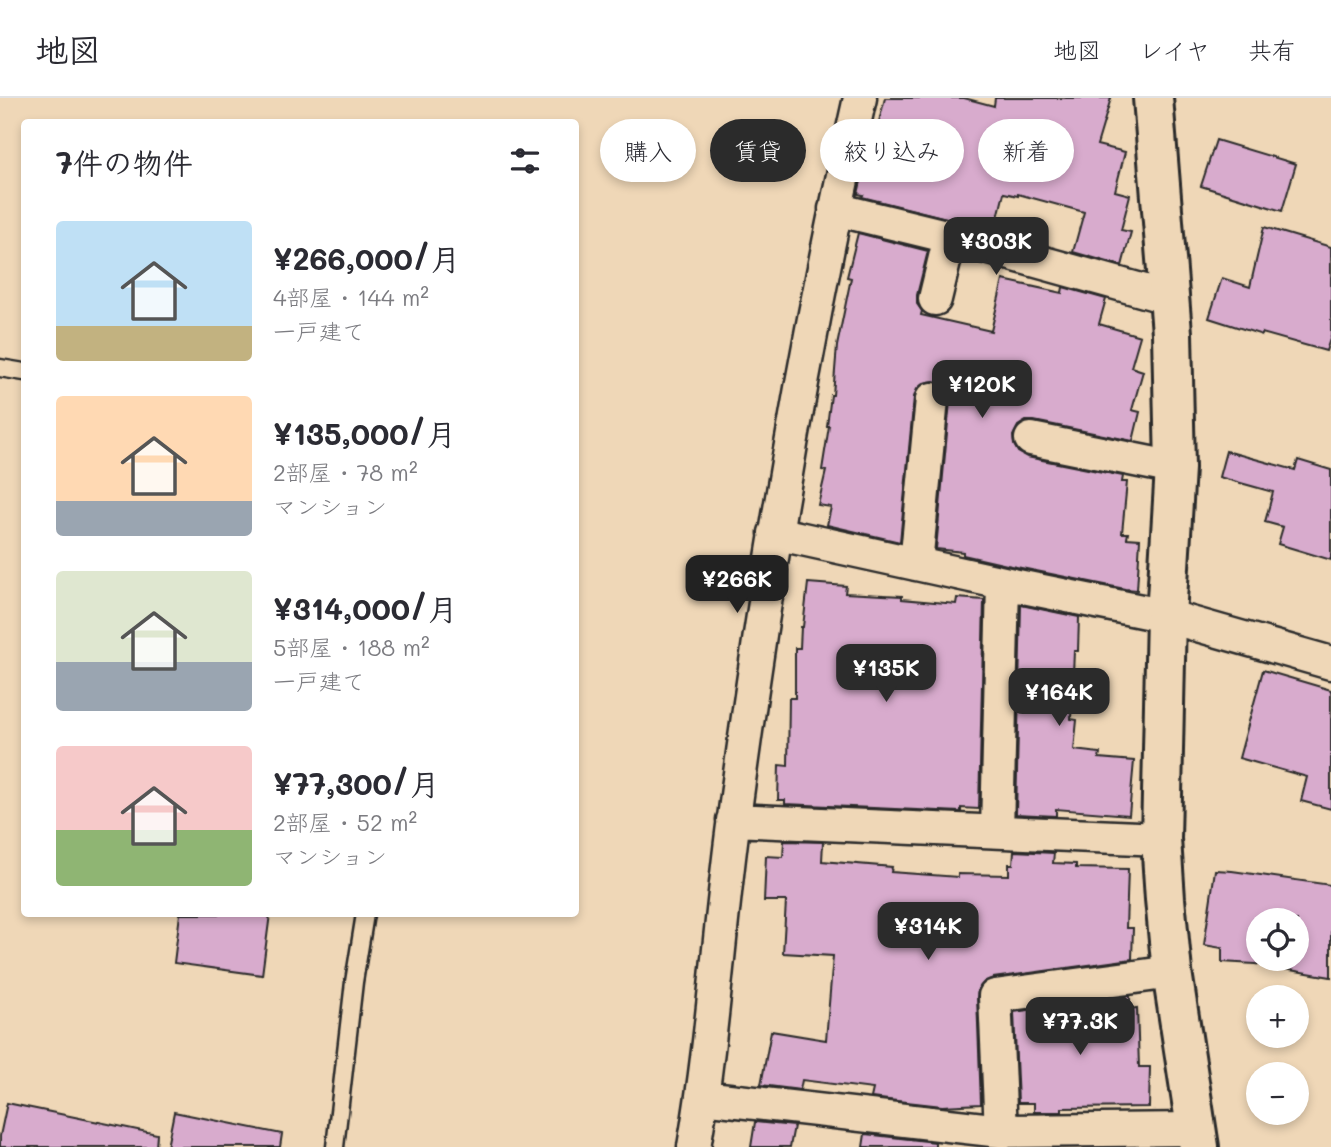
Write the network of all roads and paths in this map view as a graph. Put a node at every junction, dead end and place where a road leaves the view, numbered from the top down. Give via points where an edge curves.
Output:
1 (860, 98) edge
2 (1153, 98) edge
3 (835, 209) junction
4 (950, 237) junction
5 (1170, 298) junction
6 (935, 299) dead end
7 (0, 368) edge
8 (21, 372) edge
9 (932, 399) dead end
10 (1031, 439) dead end
11 (1175, 468) junction
12 (775, 533) junction
13 (916, 564) junction
14 (1003, 583) junction
15 (1166, 616) junction
16 (1331, 663) edge
17 (733, 820) junction
18 (997, 831) junction
19 (1161, 839) junction
20 (365, 917) edge
21 (1172, 972) junction
22 (702, 1097) junction
23 (1001, 1131) junction
24 (1197, 1138) edge
25 (335, 1147) edge
26 (694, 1147) edge

1 - 3 street
2 - 5 street
3 - 4 street
3 - 12 street
4 - 5 street
4 - 6 street
5 - 11 street
7 - 8 lane
9 - 13 street
10 - 11 street
11 - 15 street
12 - 13 street
12 - 17 street
13 - 14 street
14 - 15 street
14 - 18 street
15 - 16 street
15 - 19 street
17 - 18 street
17 - 22 street
18 - 19 street
19 - 21 street
20 - 25 lane
21 - 23 street via 995,996
21 - 24 street
22 - 23 street
22 - 26 street
23 - 24 street

